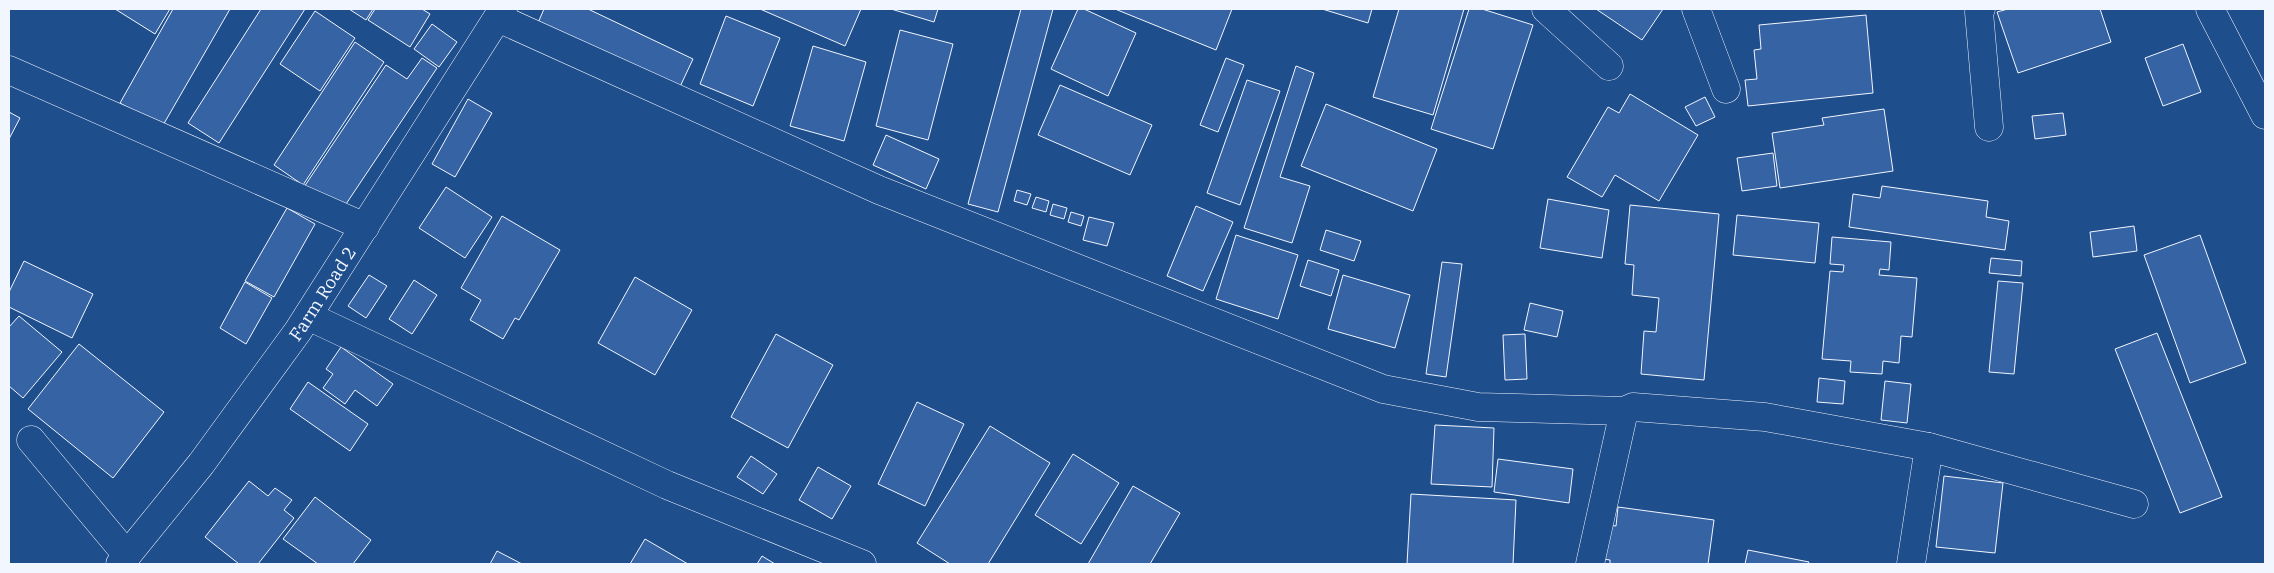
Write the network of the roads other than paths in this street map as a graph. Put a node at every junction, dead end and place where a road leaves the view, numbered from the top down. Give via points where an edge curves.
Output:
1 (1546, 9) edge
2 (1696, 9) edge
3 (1981, 9) edge
4 (2210, 9) edge
5 (501, 14) edge
6 (1608, 66) dead end
7 (9, 70) edge
8 (1726, 89) dead end
9 (2265, 116) edge
10 (1990, 127) dead end
11 (364, 227) junction
12 (308, 316) junction
13 (1624, 411) junction
14 (31, 440) dead end
15 (1929, 447) junction
16 (2134, 504) dead end
17 (124, 560) edge
18 (862, 564) edge
19 (1590, 564) edge
20 (1911, 564) edge

1 - 6 street
2 - 8 street
3 - 10 street
4 - 9 street
5 - 11 street, Farm Road 2
5 - 13 street via 879,190 1383,388 1478,406
7 - 11 street
11 - 12 street, Farm Road 2
12 - 17 street, Farm Road 2 via 201,464
12 - 18 street via 667,485
13 - 15 street via 1633,407 1765,417
13 - 19 street
14 - 17 street
15 - 16 street
15 - 20 street

